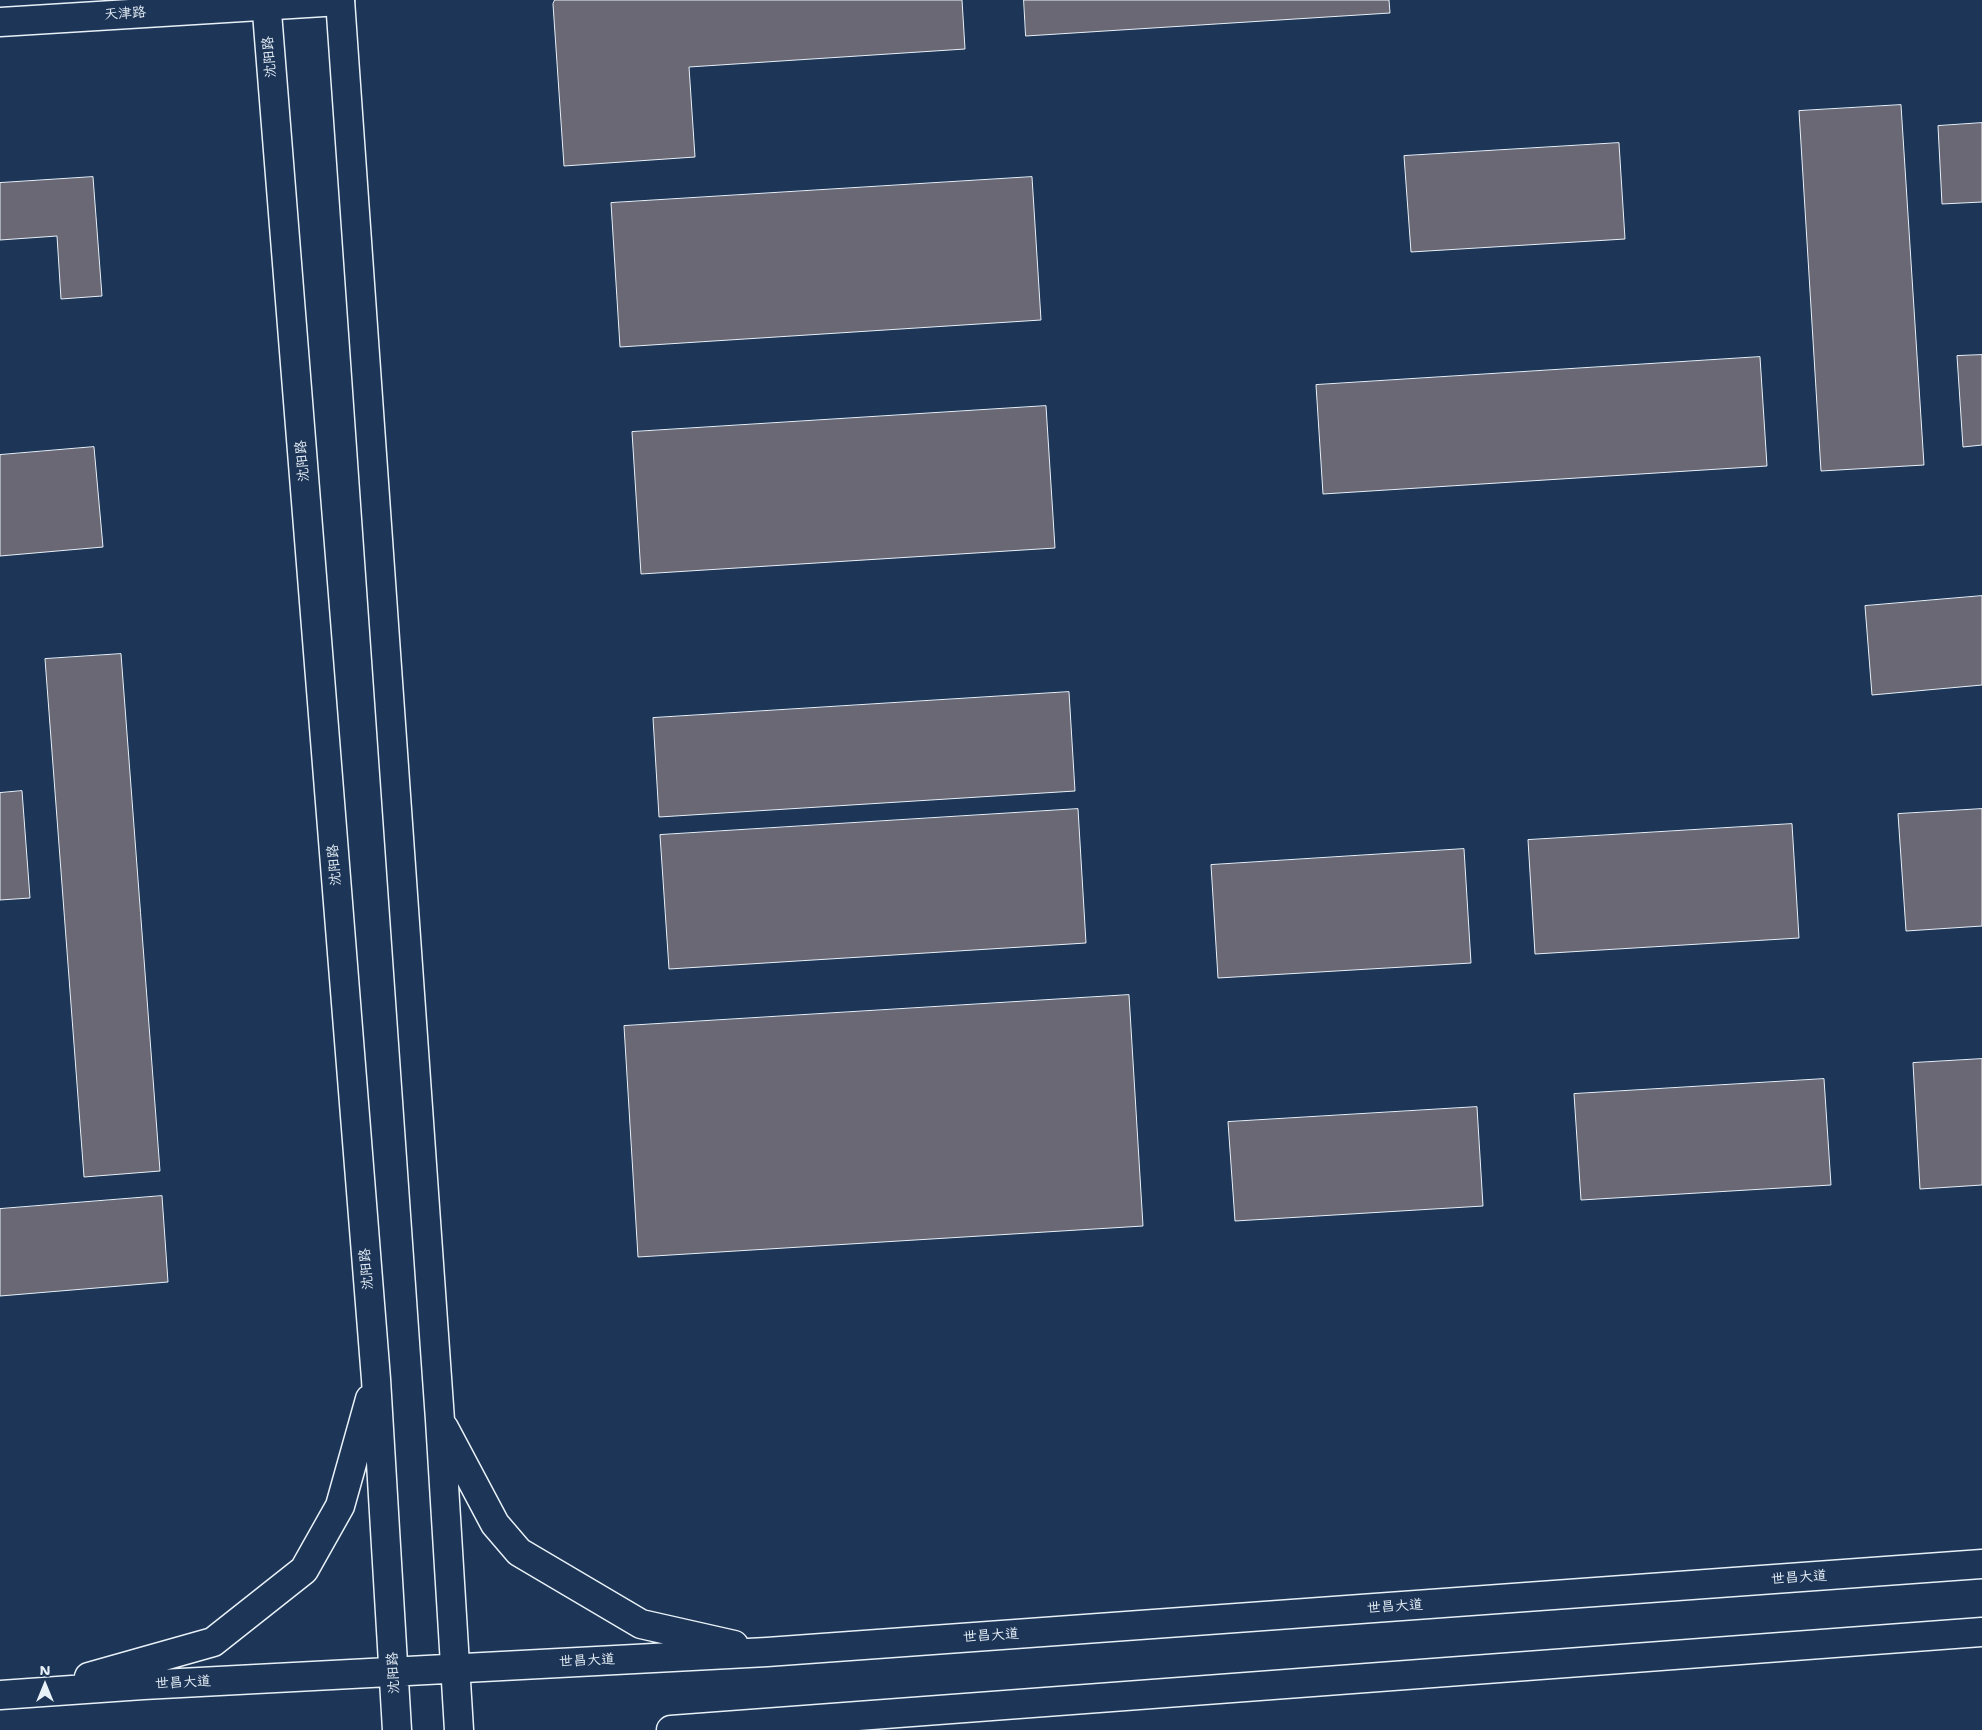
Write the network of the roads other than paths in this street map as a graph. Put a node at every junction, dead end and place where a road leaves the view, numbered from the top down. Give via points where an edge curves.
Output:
1 (340, 1) edge
2 (266, 3) edge
3 (0, 22) edge
4 (376, 1380) junction
5 (440, 1420) junction
6 (1982, 1564) edge
7 (1982, 1632) edge
8 (767, 1652) junction
9 (456, 1669) junction
10 (394, 1673) junction
11 (39, 1691) junction
12 (0, 1694) edge
13 (777, 1726) edge
14 (397, 1730) edge
15 (459, 1730) edge
16 (671, 1730) edge

1 - 2 main road, 天津路
1 - 5 main road
2 - 3 main road, 天津路
2 - 4 main road, 沈阳路
4 - 10 main road, 沈阳路
4 - 11 main road via 340,1506 304,1570 213,1642
5 - 8 main road via 495,1524 519,1552 641,1624
5 - 9 main road
6 - 8 main road, 世昌大道
7 - 13 main road
8 - 9 main road, 世昌大道
9 - 10 main road, 世昌大道
9 - 15 main road
10 - 11 main road, 世昌大道
10 - 14 main road, 沈阳路
11 - 12 main road, 世昌大道
13 - 16 main road

